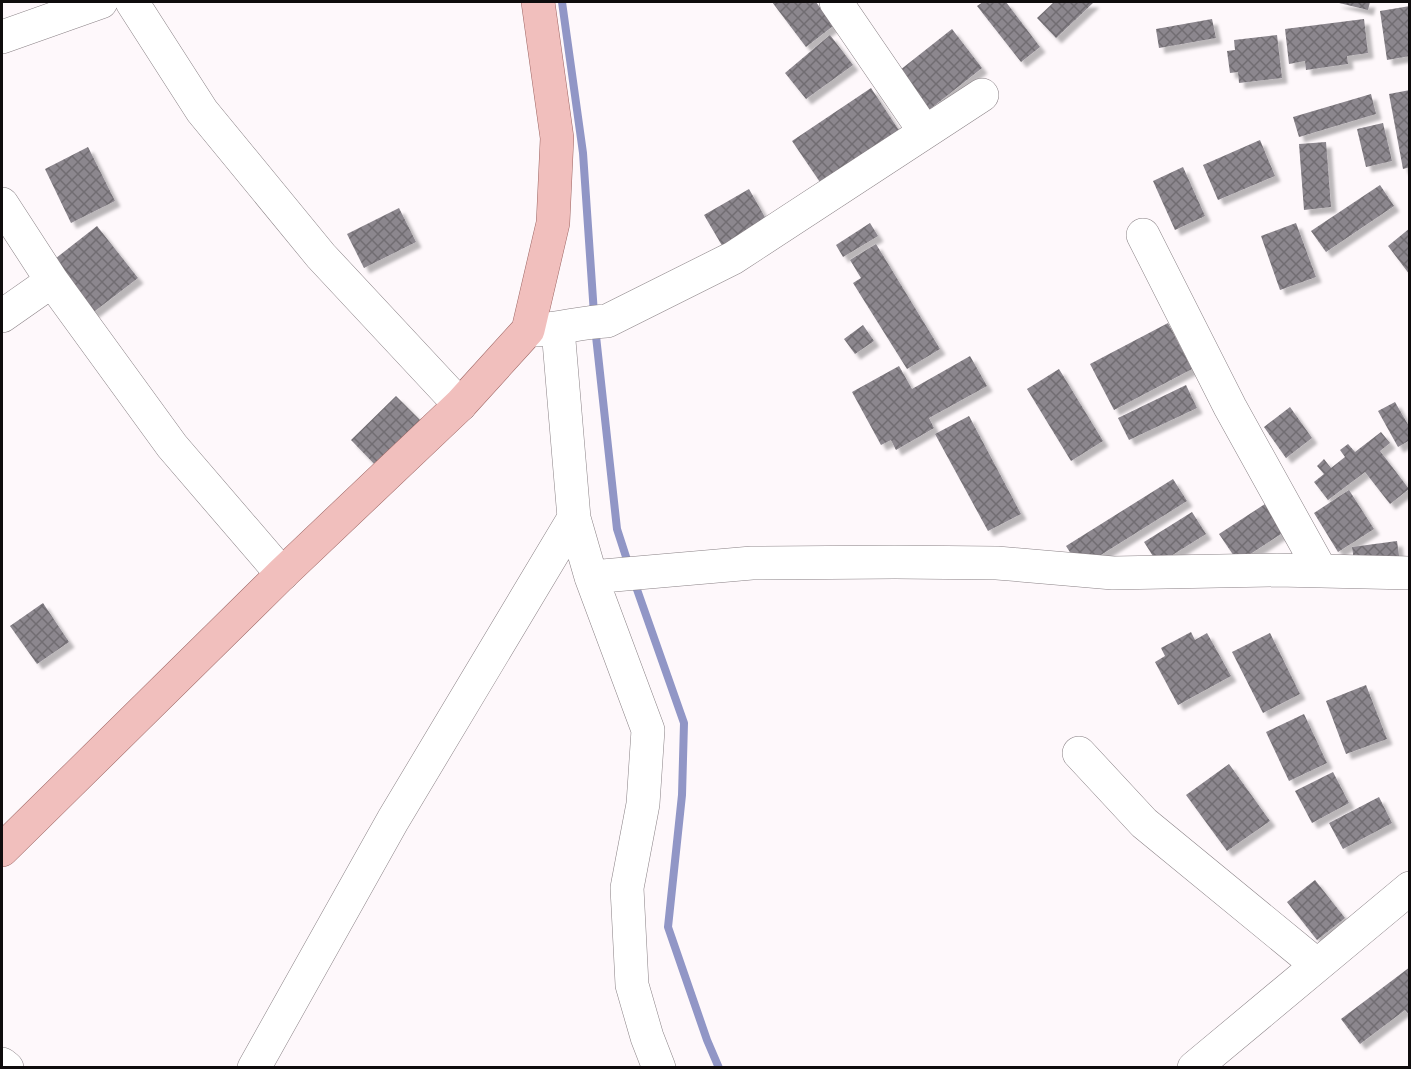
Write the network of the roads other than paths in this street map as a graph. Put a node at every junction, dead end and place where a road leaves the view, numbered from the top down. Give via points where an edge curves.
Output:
1 (101, 2) edge
2 (132, 2) edge
3 (538, 2) edge
4 (836, 2) edge
5 (2, 37) edge
6 (982, 95) dead end
7 (925, 132) junction
8 (2, 204) edge
9 (1143, 235) dead end
10 (52, 280) junction
11 (2, 316) edge
12 (569, 325) junction
13 (460, 405) junction
14 (574, 518) junction
15 (1321, 571) junction
16 (1410, 573) edge
17 (282, 574) junction
18 (600, 576) junction
19 (1079, 753) dead end
20 (2, 850) edge
21 (1410, 888) edge
22 (1317, 965) junction
23 (2, 1064) edge
24 (8, 1068) edge
25 (254, 1068) edge
26 (659, 1068) edge
27 (1194, 1068) edge

1 - 5 street
2 - 13 street via 202,111 321,256
3 - 12 main road via 557,138 553,223
4 - 7 street
6 - 7 street
7 - 12 street via 733,258
8 - 10 street
9 - 15 street via 1230,407
10 - 11 street
10 - 17 street via 172,446
12 - 13 main road
12 - 14 street
13 - 17 main road
14 - 18 street
14 - 25 street via 393,820
15 - 16 street
15 - 18 street via 1113,573 997,563 883,562 752,563
17 - 20 main road
18 - 26 street via 648,730 643,804 627,888 632,985
19 - 22 street via 1144,823
21 - 22 street
22 - 27 street
23 - 24 street

